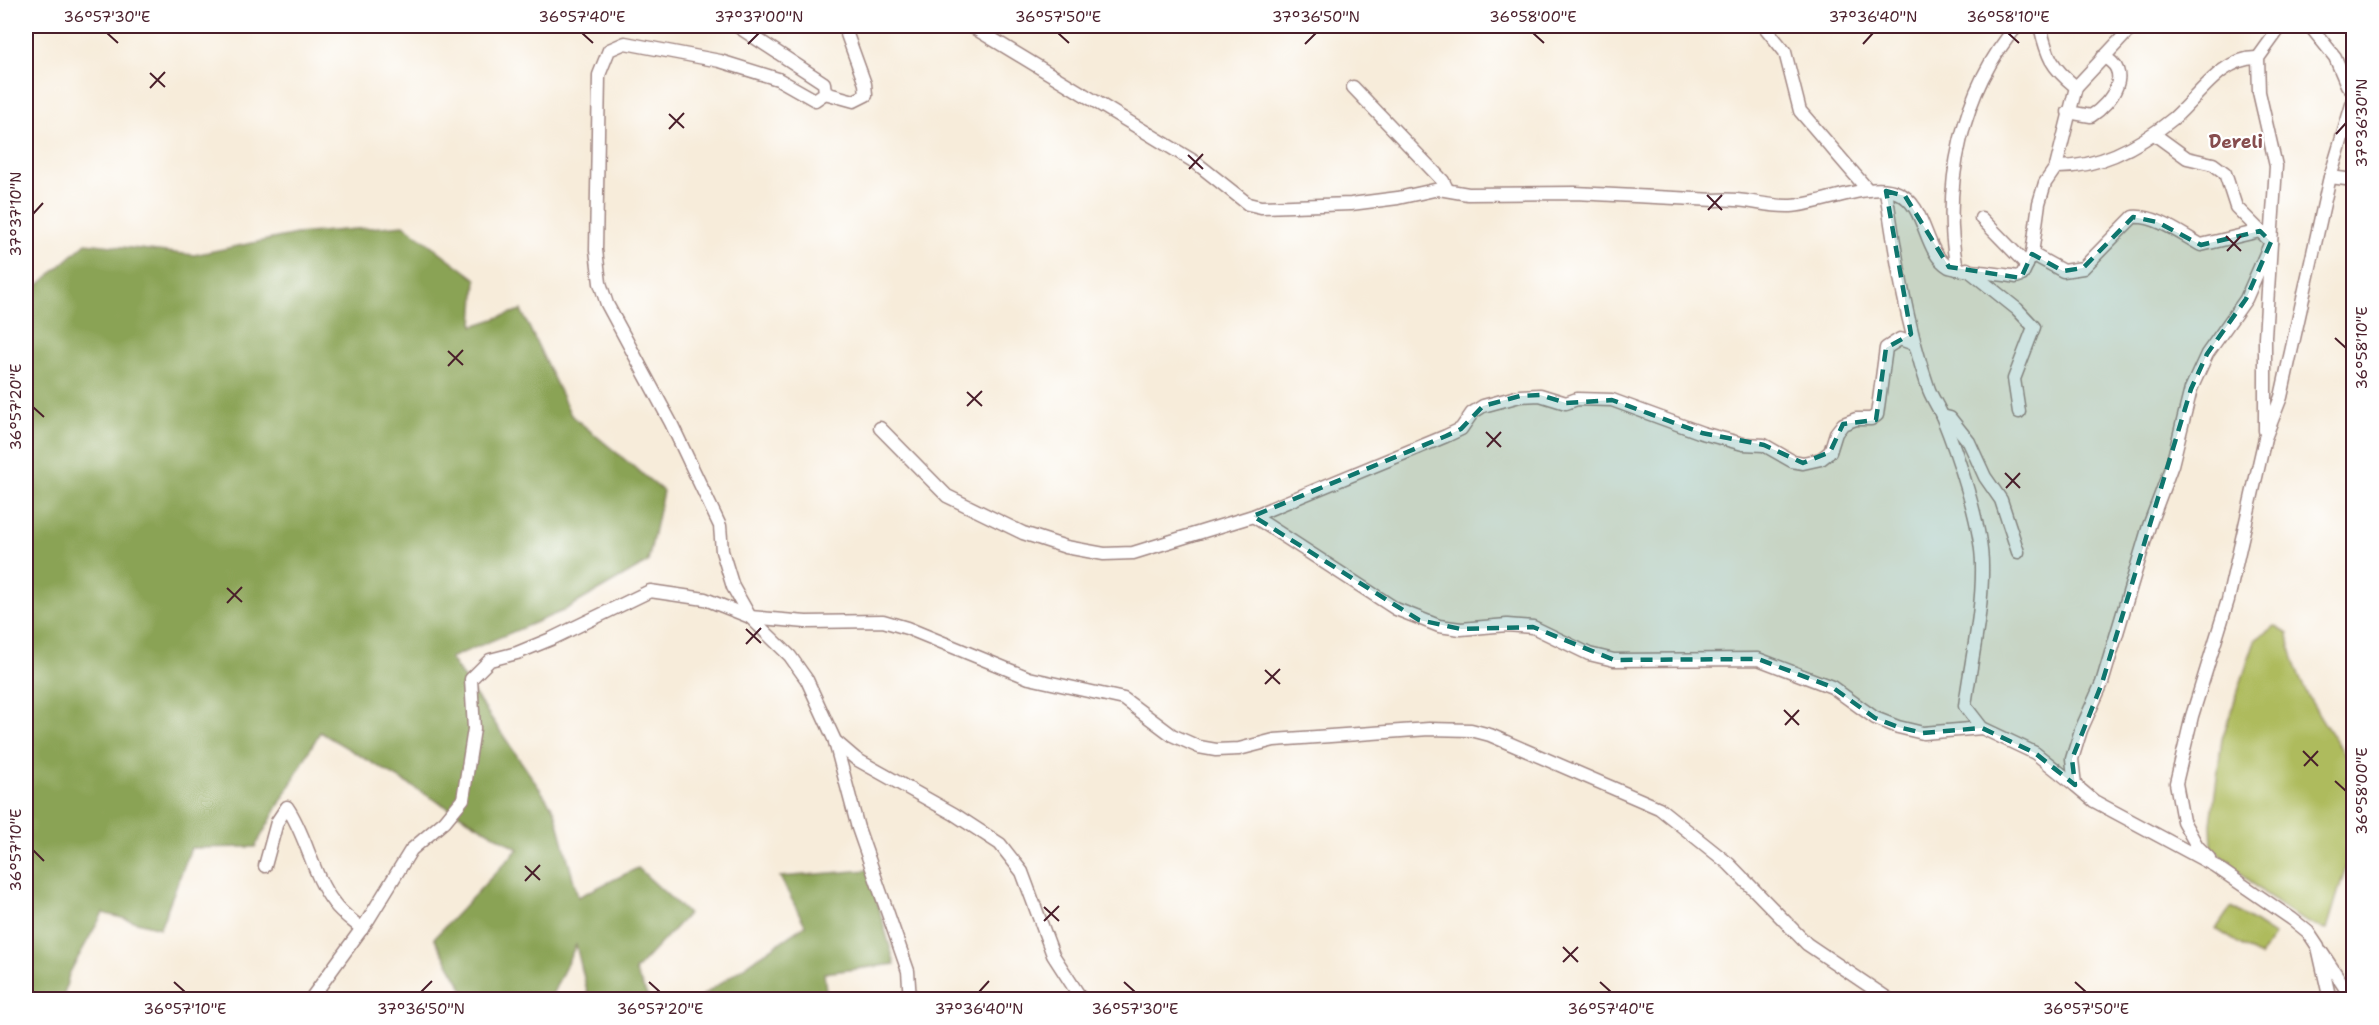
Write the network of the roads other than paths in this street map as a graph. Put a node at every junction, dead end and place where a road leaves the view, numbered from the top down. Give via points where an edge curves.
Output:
1 (736, 26) edge
2 (844, 26) edge
3 (971, 26) edge
4 (1764, 26) edge
5 (2017, 26) edge
6 (2040, 26) edge
7 (2133, 26) edge
8 (2281, 26) edge
9 (2310, 26) edge
10 (2103, 57) junction
11 (2258, 58) junction
12 (1353, 87) dead end
13 (2076, 87) junction
14 (825, 93) junction
15 (2354, 96) edge
16 (2068, 112) junction
17 (2154, 134) junction
18 (2056, 167) junction
19 (2330, 177) junction
20 (2354, 180) edge
21 (1447, 189) junction
22 (1868, 190) junction
23 (1886, 191) junction
24 (1981, 218) dead end
25 (2260, 231) junction
26 (2271, 242) junction
27 (2029, 260) junction
28 (1962, 269) junction
29 (1914, 344) junction
30 (2019, 412) dead end
31 (1942, 416) junction
32 (880, 428) dead end
33 (2265, 438) junction
34 (1253, 516) junction
35 (2018, 552) dead end
36 (750, 617) junction
37 (1982, 728) junction
38 (835, 741) junction
39 (2075, 785) junction
40 (265, 866) dead end
41 (2216, 866) junction
42 (362, 929) junction
43 (2318, 947) junction
44 (310, 999) edge
45 (910, 999) edge
46 (1082, 999) edge
47 (1890, 999) edge
48 (2330, 999) edge
49 (2353, 999) edge

1 - 14 street via 824,83
2 - 14 street via 866,94 855,101
3 - 21 street via 1196,162 1248,204 1272,209 1351,204
4 - 22 street via 1785,52 1800,111
5 - 28 street via 1998,47 1972,103 1956,153 1953,247
6 - 13 street via 2047,55 2057,72
7 - 10 street
8 - 11 street
9 - 15 street via 2335,57
10 - 13 street
10 - 16 street via 2114,61 2119,70 2111,95 2091,116
11 - 17 street via 2239,60 2219,74
11 - 26 street via 2259,92 2276,166
12 - 21 street via 1443,180
13 - 16 street
14 - 36 street via 814,100 778,79 720,61 625,43 609,50 599,75 596,250 600,283 720,526 727,572
15 - 19 street
16 - 18 street
17 - 18 street via 2094,165
17 - 25 street via 2187,158 2213,164 2225,173 2236,207
18 - 27 street via 2038,203
19 - 20 street
19 - 33 street via 2281,397
21 - 22 street via 1468,194 1736,198 1791,206
22 - 23 street
23 - 28 street via 1905,196 1937,254 1949,267
23 - 29 street via 1903,303
24 - 27 street
25 - 26 street
25 - 27 street via 2201,245 2157,222 2133,217 2083,268 2063,271
26 - 33 street via 2265,337
26 - 39 street via 2246,299 2207,354 2191,389 2172,465 2149,526 2102,683 2072,759
27 - 28 street via 2022,275 2016,277
28 - 30 street via 2017,309 2034,327 2014,379
29 - 31 street
29 - 34 street via 1900,339 1886,348 1877,415 1871,420 1856,419 1843,424 1830,452 1821,459 1792,461 1764,445 1743,444 1702,433 1612,400 1577,399 1566,403 1540,395 1520,396 1483,406 1472,413 1461,429 1446,436
31 - 35 street via 1950,418 1969,442 2001,500
31 - 37 street via 1976,523 1982,564 1965,705
32 - 34 street via 947,496 1023,533 1066,548 1104,554 1133,553
33 - 41 street via 2228,600 2176,783 2183,820
34 - 37 street via 1396,609 1439,626 1533,627 1589,654 1614,660 1758,658 1832,687 1875,718 1898,727 1923,733
36 - 38 street via 790,656 807,680
36 - 42 street via 705,599 650,591 551,639 480,667 471,679 474,729 463,799 445,821 411,850
36 - 47 street via 806,622 883,621 1029,678 1124,699 1172,735 1216,750 1274,740 1429,729 1471,730 1490,735 1659,808 1729,864 1807,944
37 - 39 street via 2035,753
38 - 45 street via 858,828 908,971
38 - 46 street via 856,759 1000,844 1022,872 1053,956
39 - 41 street via 2094,801
40 - 42 street via 277,822 287,807 334,903
41 - 43 street via 2292,919
42 - 44 street
43 - 48 street
43 - 49 street

